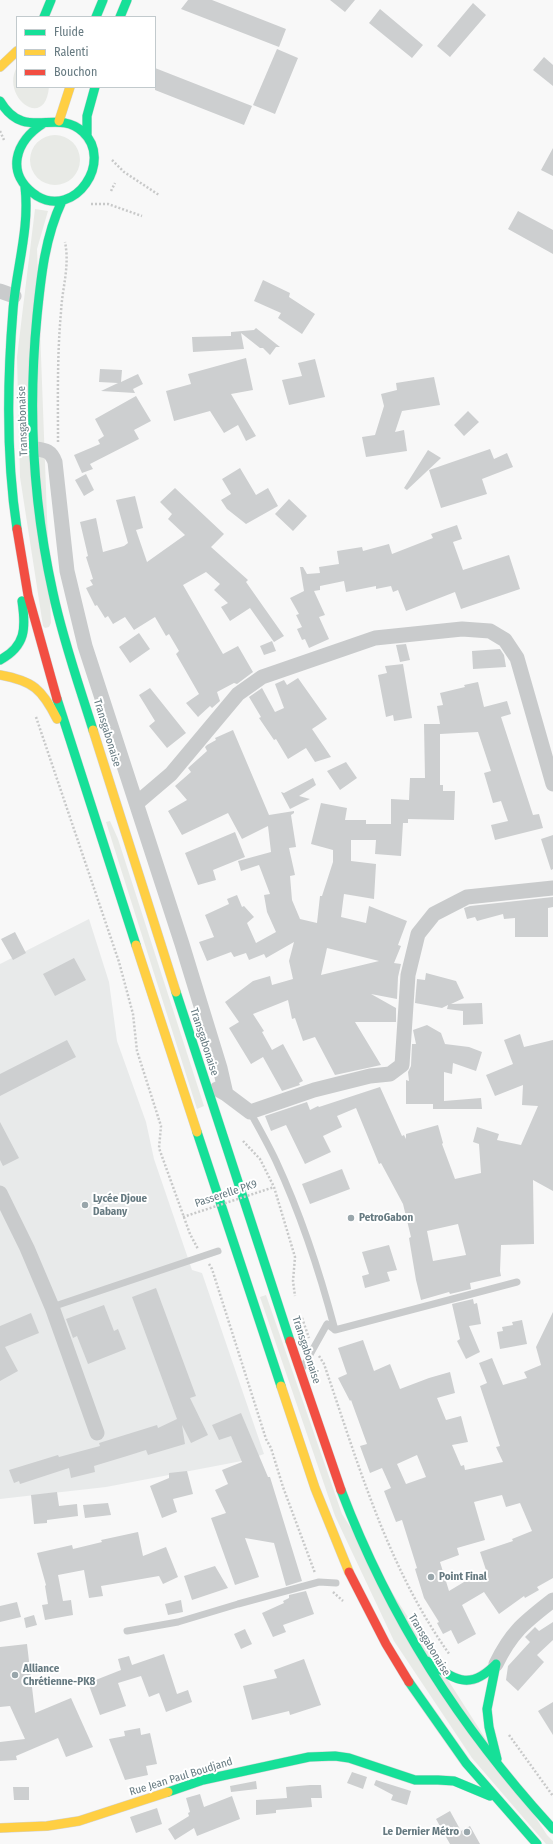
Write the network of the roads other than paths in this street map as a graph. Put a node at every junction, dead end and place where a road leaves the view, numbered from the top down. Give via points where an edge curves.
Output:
1 (51, 0) edge
2 (103, 0) edge
3 (127, 0) edge
4 (44, 16) edge
5 (96, 16) edge
6 (120, 16) edge
7 (16, 52) edge
8 (0, 67) edge
9 (70, 88) edge
10 (95, 88) edge
11 (0, 101) edge
12 (59, 122) junction
13 (44, 123) junction
14 (87, 135) junction
15 (25, 187) junction
16 (62, 201) junction
17 (7, 294) edge
18 (35, 449) junction
19 (20, 553) junction
20 (0, 660) edge
21 (0, 675) edge
22 (76, 763) junction
23 (553, 784) edge
24 (137, 803) junction
25 (553, 888) edge
26 (182, 944) junction
27 (163, 951) junction
28 (205, 1084) junction
29 (226, 1094) junction
30 (250, 1112) junction
31 (0, 1193) edge
32 (218, 1251) dead end
33 (517, 1282) dead end
34 (52, 1307) junction
35 (335, 1330) junction
36 (300, 1373) junction
37 (97, 1433) dead end
38 (336, 1583) dead end
39 (553, 1600) edge
40 (127, 1631) dead end
41 (419, 1654) junction
42 (496, 1664) junction
43 (443, 1732) junction
44 (446, 1750) dead end
45 (499, 1768) junction
46 (444, 1771) dead end
47 (438, 1780) junction
48 (494, 1798) junction
49 (0, 1828) edge
50 (553, 1829) edge
51 (537, 1844) edge

1 - 4 main road
2 - 5 main road
3 - 6 main road
7 - 8 main road
9 - 12 main road
10 - 14 main road via 87,116
11 - 13 main road via 16,117 33,124
12 - 13 main road
12 - 14 main road via 69,124
13 - 15 main road via 29,132 18,143 16,167
14 - 16 main road via 94,153 93,173 80,191
15 - 16 main road via 43,199
15 - 17 main road, Transgabonaise via 27,205
16 - 18 main road, Transgabonaise via 46,249 36,313
17 - 19 main road, Transgabonaise via 8,406
18 - 24 street via 47,450 53,455 67,571 75,609 100,695
18 - 27 main road, Transgabonaise via 48,570 57,610 69,656
19 - 20 main road via 18,578 25,627 20,646
19 - 22 main road, Transgabonaise via 33,616
21 - 22 main road via 25,680 45,696
22 - 43 main road, Transgabonaise via 326,1518 368,1612 411,1685
23 - 24 street via 517,658 505,640 490,631 462,629 376,638 262,677 238,694 171,774
24 - 26 street
25 - 30 street via 467,897 434,914 418,934 408,975 402,1065 390,1074 370,1076 314,1090
26 - 27 street
26 - 29 street
27 - 28 main road, Transgabonaise
28 - 29 street
28 - 36 main road, Transgabonaise
29 - 30 street
30 - 35 lane via 292,1196 324,1288
31 - 34 street
32 - 34 lane
33 - 35 lane
34 - 37 street
35 - 36 lane via 327,1324
36 - 41 main road, Transgabonaise via 360,1535 388,1597
38 - 40 lane via 319,1582 178,1622
39 - 42 street via 522,1625 506,1642
41 - 42 main road via 445,1673 462,1680 477,1680 490,1672
41 - 45 main road, Transgabonaise via 453,1707
42 - 45 main road via 487,1709
43 - 44 main road
43 - 48 main road, Transgabonaise
45 - 50 main road, Transgabonaise
46 - 47 main road
47 - 48 main road, Rue Jean Paul Boudjand via 454,1781
47 - 49 main road, Rue Jean Paul Boudjand via 415,1780 349,1758 309,1757 204,1780 79,1822
48 - 51 main road

